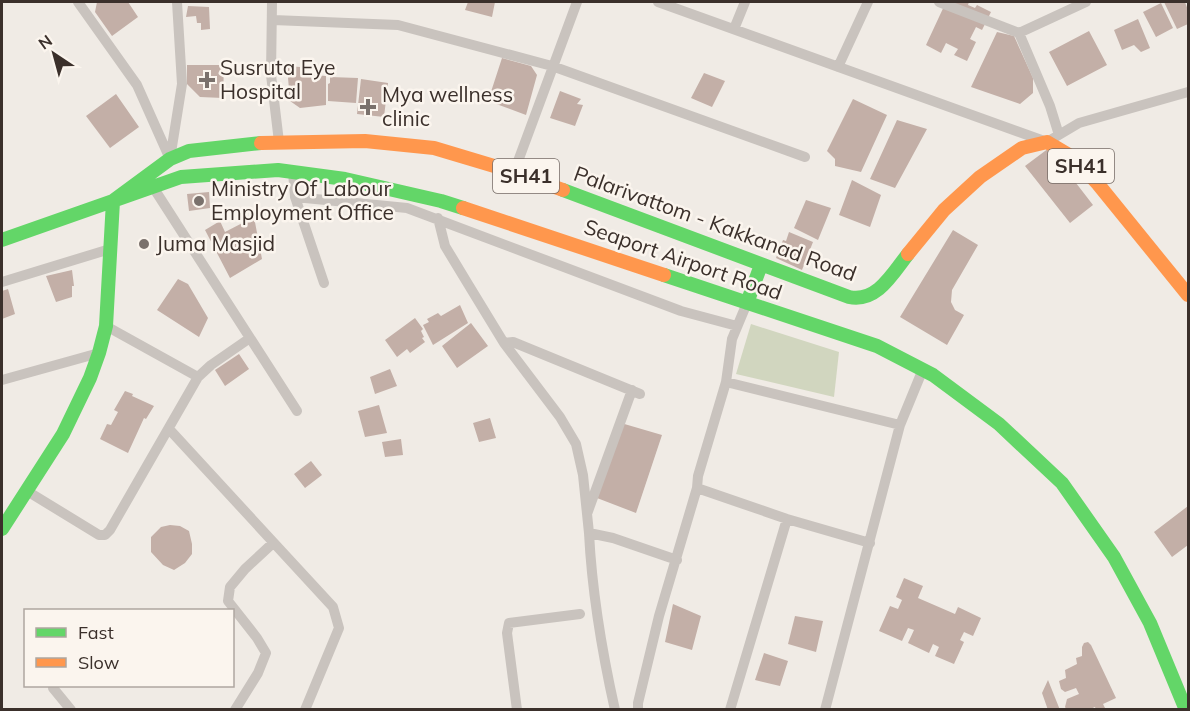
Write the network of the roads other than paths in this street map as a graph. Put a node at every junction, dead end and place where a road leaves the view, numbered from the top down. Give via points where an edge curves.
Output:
1 (177, 2) edge
2 (272, 2) edge
3 (577, 2) edge
4 (658, 2) edge
5 (745, 2) edge
6 (868, 2) edge
7 (939, 2) edge
8 (1086, 2) edge
9 (83, 3) edge
10 (960, 5) edge
11 (273, 20) junction
12 (734, 29) junction
13 (1019, 33) junction
14 (552, 66) junction
15 (838, 67) junction
16 (1188, 92) edge
17 (1053, 138) junction
18 (279, 142) junction
19 (805, 157) dead end
20 (170, 159) junction
21 (293, 172) junction
22 (514, 172) junction
23 (153, 187) junction
24 (295, 197) junction
25 (113, 201) junction
26 (438, 218) junction
27 (2, 240) edge
28 (110, 249) junction
29 (761, 265) junction
30 (2, 282) edge
31 (324, 283) dead end
32 (1188, 295) edge
33 (747, 303) junction
34 (106, 326) junction
35 (737, 326) junction
36 (250, 338) junction
37 (504, 343) junction
38 (99, 353) junction
39 (923, 369) junction
40 (198, 377) junction
41 (2, 380) edge
42 (726, 382) junction
43 (297, 411) dead end
44 (900, 425) junction
45 (169, 429) junction
46 (697, 488) junction
47 (27, 491) junction
48 (586, 517) junction
49 (787, 519) junction
50 (2, 529) edge
51 (588, 533) junction
52 (273, 543) junction
53 (870, 543) junction
54 (676, 560) junction
55 (580, 614) dead end
56 (53, 688) dead end
57 (71, 710) edge
58 (235, 710) edge
59 (305, 710) edge
60 (517, 710) edge
61 (615, 710) edge
62 (638, 710) edge
63 (730, 710) edge
64 (825, 710) edge
65 (1185, 710) edge

1 - 20 street via 182,84
2 - 11 street
3 - 14 street
4 - 12 street
5 - 12 street
6 - 15 street
7 - 10 street
8 - 13 street
9 - 20 street via 137,85
10 - 13 street
11 - 14 street via 398,25
11 - 18 street via 271,75
12 - 15 street
13 - 17 street via 1050,106
14 - 19 street
14 - 22 street
15 - 17 street
16 - 17 street via 1079,123
17 - 29 main road, Palarivattom - Kakkanad Road / SH41 via 1022,148 980,177 925,232 887,282 869,296 849,297
17 - 32 main road, SH41 via 1098,184
18 - 20 main road, Palarivattom - Kakkanad Road / SH41 via 189,151
18 - 22 main road, Palarivattom - Kakkanad Road / SH41 via 365,141 434,148
20 - 25 main road, Palarivattom - Kakkanad Road / SH41
21 - 23 main road, Seaport Airport Road via 181,177
21 - 24 street
21 - 33 main road, Seaport Airport Road via 345,179 441,201
22 - 29 main road, Palarivattom - Kakkanad Road / SH41
23 - 25 main road, Seaport Airport Road
23 - 36 street
24 - 26 street via 407,208
24 - 31 street
25 - 27 main road, Seaport Airport Road
25 - 28 main road
26 - 35 street via 681,311
26 - 37 street via 445,246
28 - 30 street
28 - 34 main road
29 - 33 main road
33 - 35 street
33 - 39 main road, Seaport Airport Road via 877,346
34 - 38 main road
34 - 40 street
35 - 42 street
36 - 40 street
36 - 43 street
37 - 48 street via 576,444
37 - 48 street via 513,342 636,392
38 - 41 street
38 - 47 main road via 63,434
39 - 44 street
39 - 65 main road, Seaport Airport Road via 999,424 1062,483 1114,557 1150,623
40 - 45 street
42 - 44 street
42 - 46 street
44 - 53 street
45 - 47 street via 105,535
45 - 52 street
46 - 49 street
46 - 54 street
47 - 50 main road
48 - 51 street
49 - 53 street
49 - 63 street
51 - 54 street
51 - 61 street
52 - 58 street via 230,587 228,601 266,653
52 - 59 street via 333,607 339,628
53 - 64 street
54 - 62 street
55 - 60 street via 509,623
56 - 57 street

